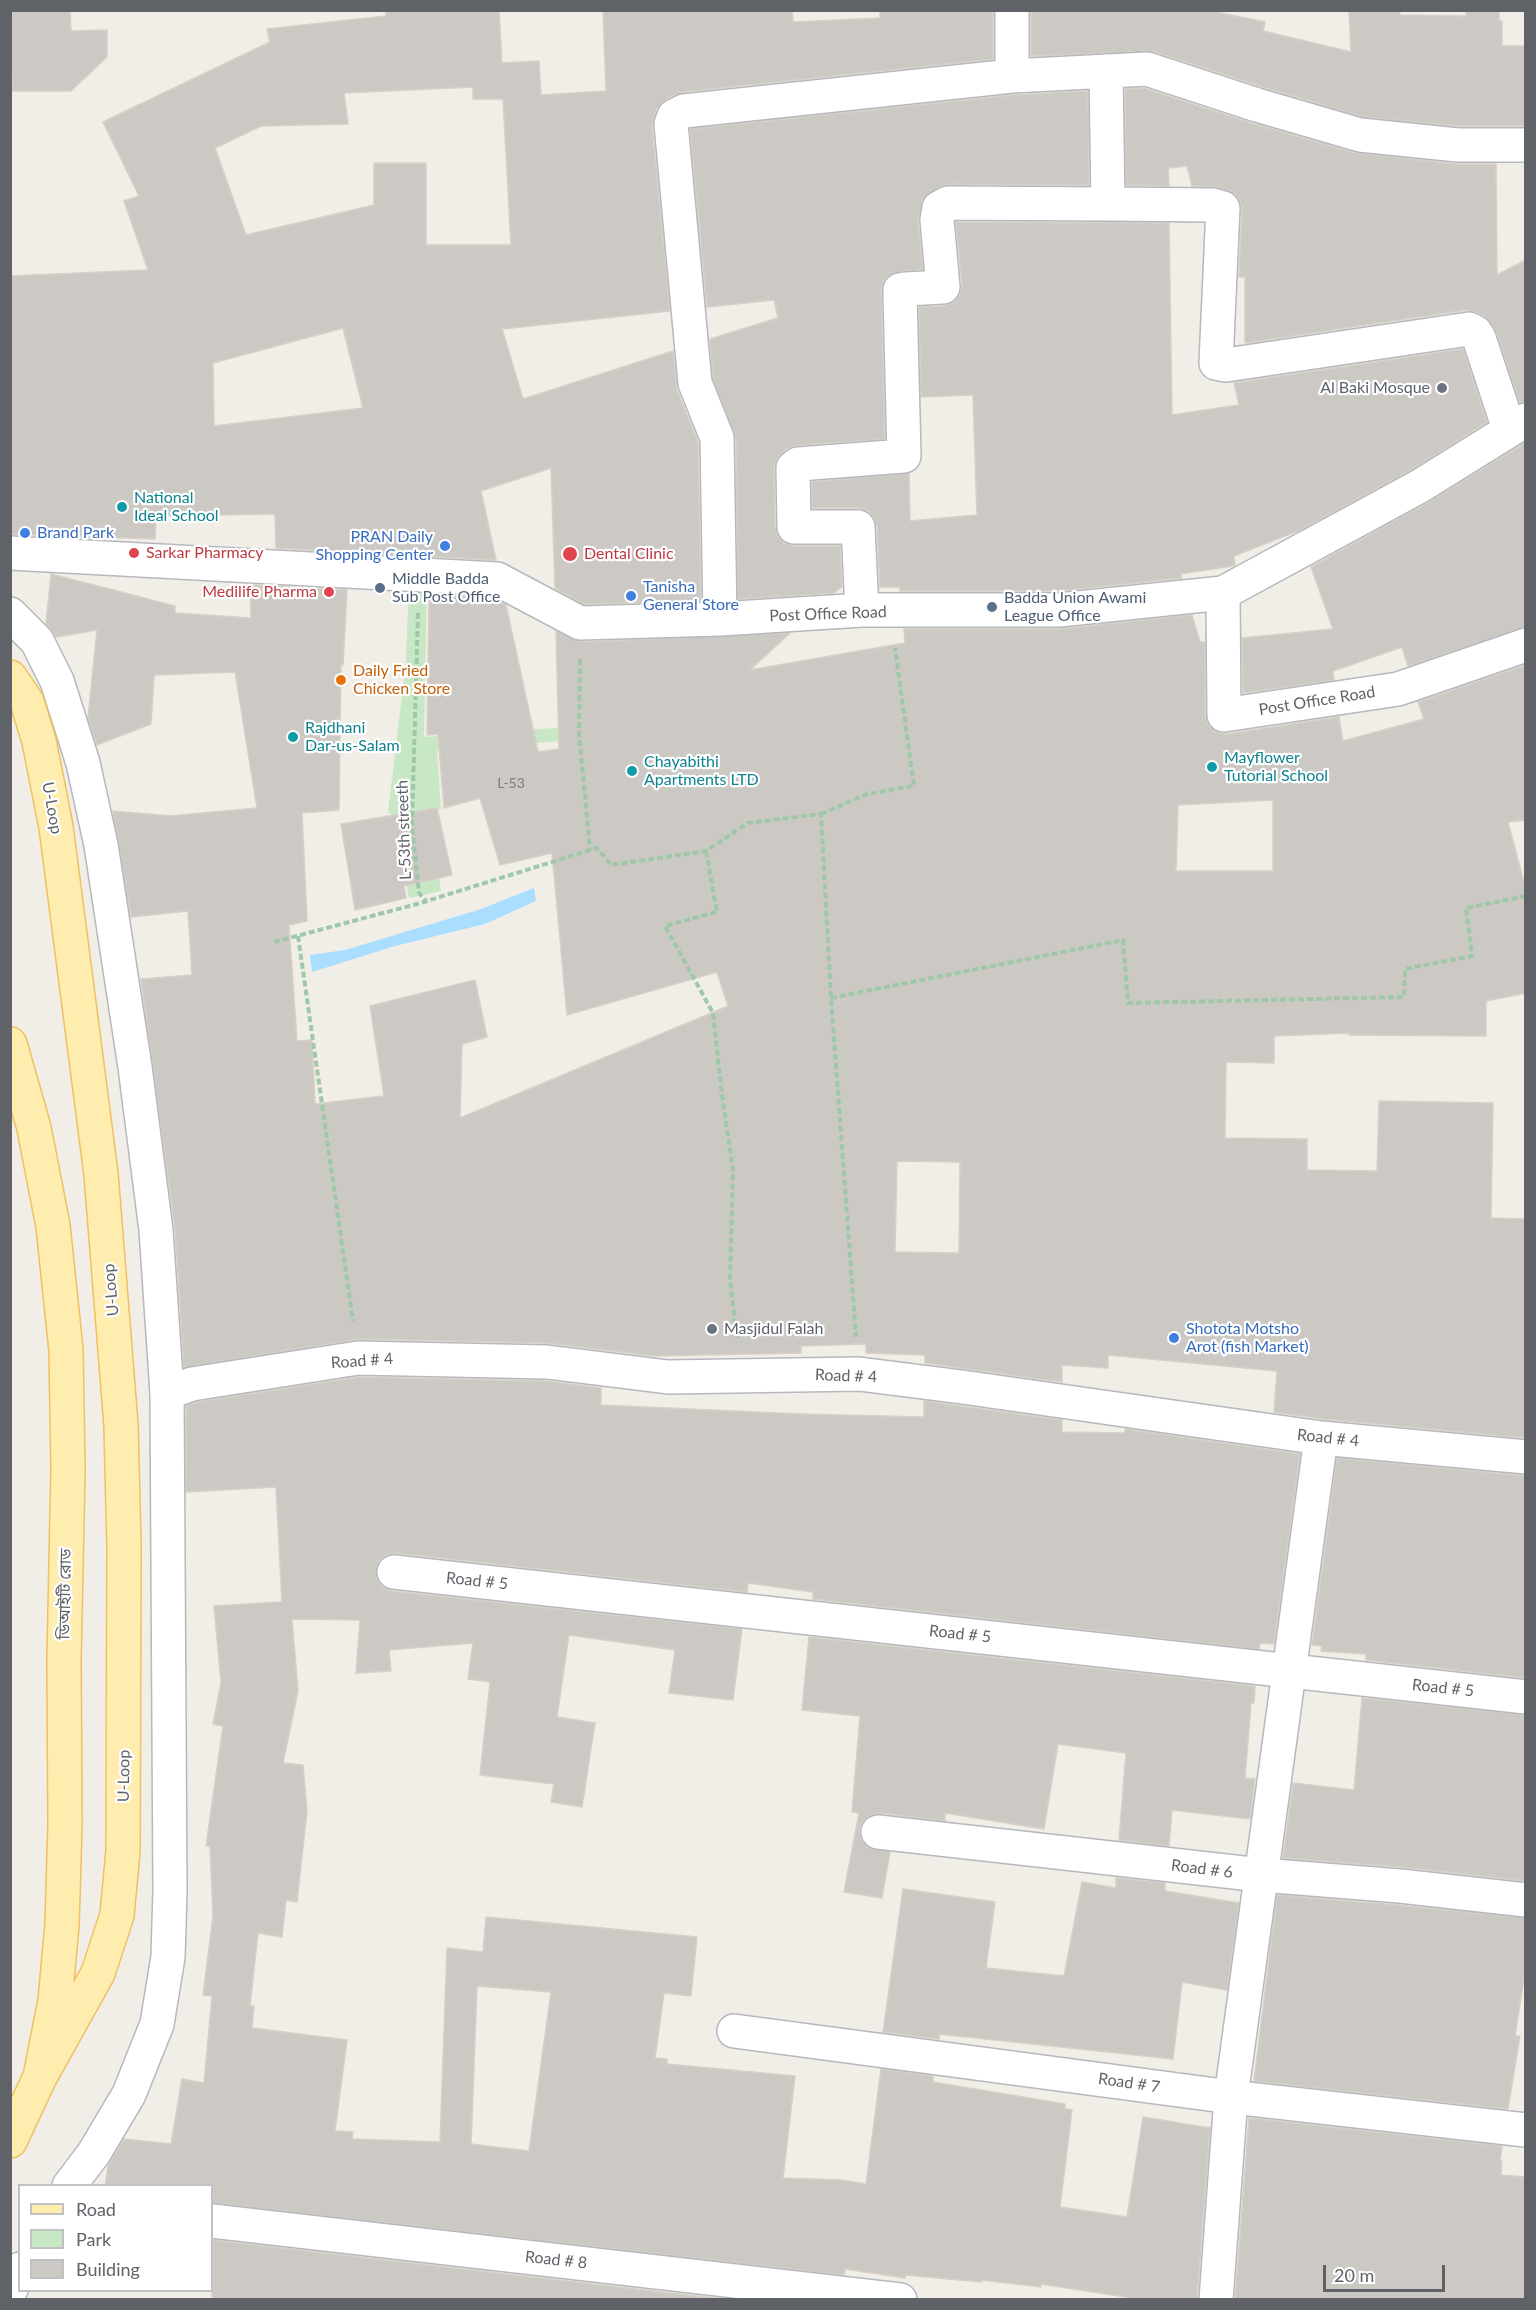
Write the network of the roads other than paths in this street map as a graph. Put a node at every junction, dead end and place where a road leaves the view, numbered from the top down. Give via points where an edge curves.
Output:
1 (1012, 10) edge
2 (1106, 71) junction
3 (1012, 76) junction
4 (1526, 145) edge
5 (1108, 204) junction
6 (1517, 424) edge
7 (10, 553) edge
8 (1223, 593) junction
9 (876, 611) junction
10 (10, 615) edge
11 (720, 619) junction
12 (1526, 645) edge
13 (10, 677) edge
14 (10, 1044) edge
15 (167, 1393) junction
16 (1321, 1438) junction
17 (1526, 1457) edge
18 (394, 1572) dead end
19 (1289, 1671) junction
20 (1526, 1697) edge
21 (878, 1832) dead end
22 (1261, 1875) junction
23 (1526, 1900) edge
24 (734, 2031) dead end
25 (40, 2077) junction
26 (1231, 2097) junction
27 (1526, 2130) edge
28 (10, 2141) edge
29 (71, 2184) edge
30 (213, 2221) edge
31 (18, 2273) edge
32 (10, 2291) edge
33 (900, 2300) edge
34 (1216, 2300) edge

1 - 3 street
2 - 3 street
2 - 4 street via 1147,69 1360,135 1458,145
2 - 5 street
3 - 11 street via 684,111 674,116 671,124 695,383 717,438
5 - 6 street via 1223,207 1216,363 1226,365 1469,329 1479,338
5 - 9 street via 948,203 939,207 943,287 900,290 904,456 798,464 793,468 794,527 858,527
6 - 8 street via 1420,486
7 - 11 street, Post Office Road via 497,579 580,623
8 - 9 street, Post Office Road via 1059,610
8 - 12 street, Post Office Road via 1224,715 1398,689
9 - 11 street, Post Office Road
10 - 15 street via 37,641 57,681 83,763 101,845 156,1230
13 - 25 main road, U-Loop via 27,702 54,816 101,1174 121,1425 124,1546 123,1839 117,1915 98,1973
14 - 25 main road, ডিআইটি রোড via 34,1128 51,1215 66,1350 62,1925 55,2001
15 - 16 street, Road # 4 via 192,1384 358,1358 547,1362 668,1377 859,1374
15 - 29 street via 168,1957 157,2024 129,2094
16 - 17 street, Road # 4
16 - 19 street
18 - 19 street, Road # 5
19 - 20 street, Road # 5
19 - 22 street
21 - 22 street, Road # 6
22 - 23 street, Road # 6
22 - 26 street
24 - 26 street, Road # 7
25 - 28 main road, ডিআইটি রোড
26 - 27 street, Road # 7
26 - 34 street
30 - 33 street, Road # 8
31 - 32 street

